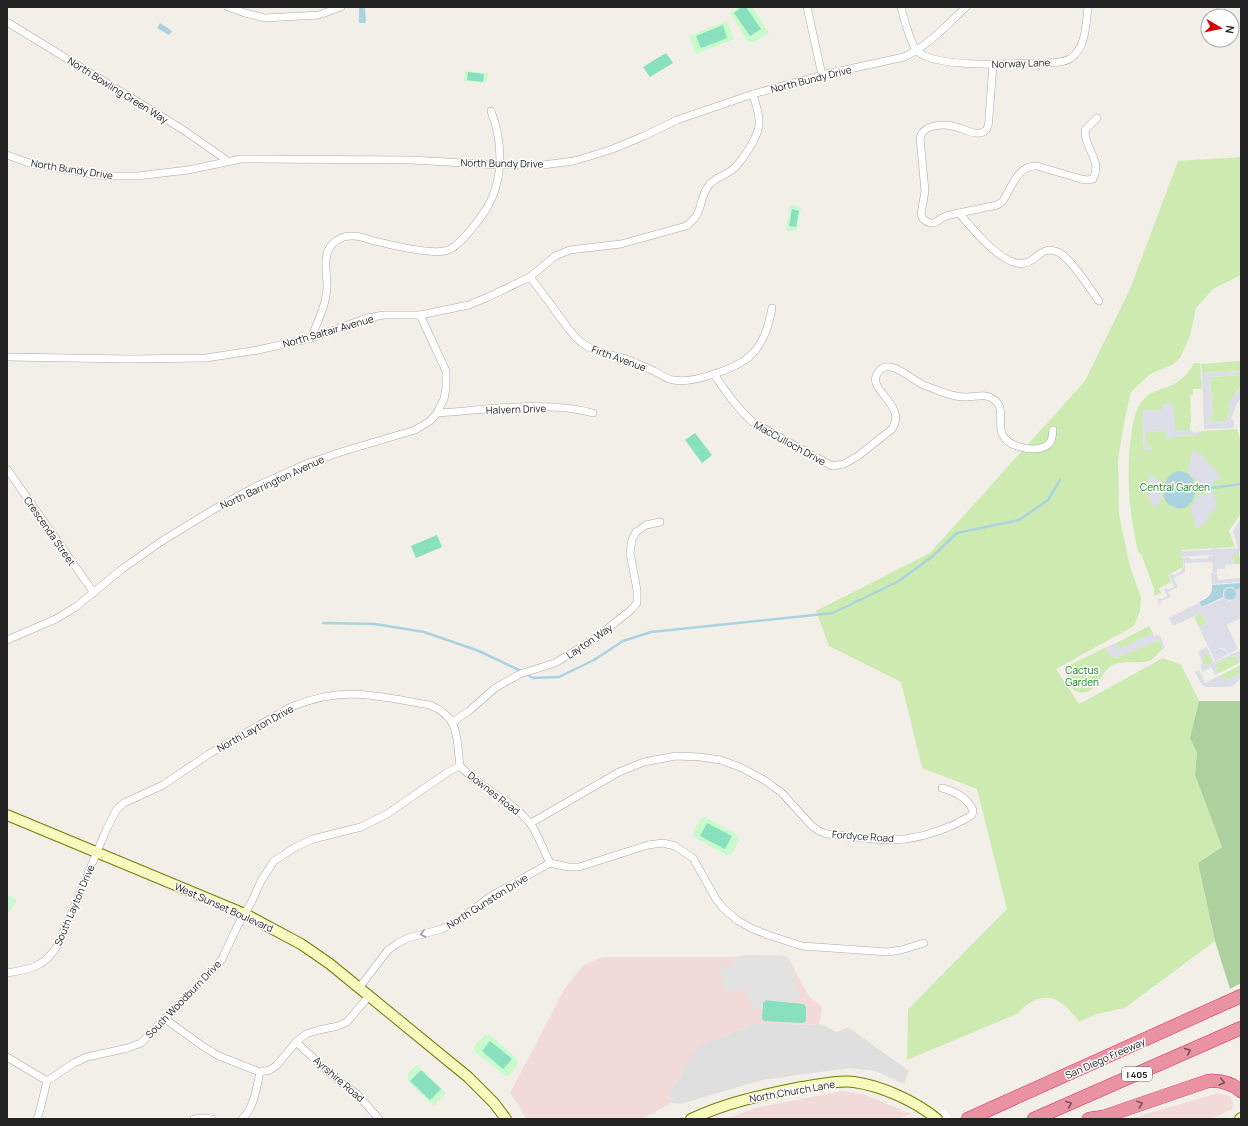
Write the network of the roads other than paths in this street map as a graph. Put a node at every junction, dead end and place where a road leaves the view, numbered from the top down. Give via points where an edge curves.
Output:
1 (228, 7) edge
2 (341, 7) edge
3 (807, 7) edge
4 (901, 7) edge
5 (966, 7) edge
6 (1088, 7) edge
7 (7, 22) edge
8 (917, 52) junction
9 (993, 65) junction
10 (822, 75) junction
11 (753, 94) junction
12 (491, 111) dead end
13 (1097, 118) dead end
14 (7, 155) edge
15 (228, 161) junction
16 (499, 165) junction
17 (959, 213) junction
18 (530, 277) junction
19 (1099, 301) dead end
20 (772, 308) dead end
21 (420, 316) junction
22 (311, 338) junction
23 (7, 356) edge
24 (714, 374) junction
25 (438, 413) junction
26 (593, 413) dead end
27 (1053, 430) dead end
28 (7, 469) edge
29 (660, 522) dead end
30 (94, 593) junction
31 (7, 640) edge
32 (452, 722) junction
33 (460, 766) junction
34 (942, 788) dead end
35 (7, 815) edge
36 (530, 823) junction
37 (97, 852) junction
38 (550, 863) junction
39 (245, 914) junction
40 (924, 943) dead end
41 (7, 972) edge
42 (359, 988) junction
43 (369, 996) junction
44 (1241, 996) edge
45 (1241, 1005) edge
46 (165, 1018) junction
47 (1241, 1028) edge
48 (296, 1042) junction
49 (7, 1057) edge
50 (260, 1072) junction
51 (47, 1081) junction
52 (1241, 1091) edge
53 (37, 1119) edge
54 (194, 1119) edge
55 (212, 1119) edge
56 (242, 1119) edge
57 (379, 1119) edge
58 (506, 1119) edge
59 (691, 1119) edge
60 (937, 1119) edge
61 (968, 1119) edge
62 (988, 1119) edge
63 (1034, 1119) edge
64 (1089, 1119) edge

1 - 2 street via 265,18 319,15
3 - 10 street
4 - 8 street
5 - 8 street, North Bundy Drive
6 - 9 street, Norway Lane via 1082,41 1078,52 1071,59
7 - 15 street, North Bowling Green Way via 182,129
8 - 9 street, Norway Lane via 928,58 957,63
8 - 10 street, North Bundy Drive
9 - 17 street via 988,126 985,130 972,133 954,126 943,126 929,128 920,138 925,191 921,214 923,219 932,224 946,216
10 - 11 street, North Bundy Drive
11 - 16 street, North Bundy Drive via 677,120 610,150 574,161 543,165
11 - 18 street, North Saltair Avenue via 760,122 755,138 737,166 710,183 694,220 686,226 621,244 570,250 554,256
12 - 16 street via 500,142
13 - 17 street via 1085,130 1097,167 1093,179 1081,179 1030,166 1019,174 1002,202
14 - 15 street, North Bundy Drive via 32,164 106,176 137,176 180,171
15 - 16 street, North Bundy Drive via 411,160
16 - 22 street via 498,183 484,213 462,240 448,250 435,252 410,249 359,236 346,236 335,241 328,250 326,262 325,301
17 - 19 street via 992,249 1006,259 1025,263 1048,250 1058,252 1071,264
18 - 21 street, North Saltair Avenue via 469,304
18 - 24 street, Firth Avenue via 570,331 580,342 594,350 641,364 671,380 695,380
20 - 24 street, Firth Avenue via 768,326 753,354
21 - 22 street, North Saltair Avenue via 367,318
21 - 25 street via 446,371 444,399
22 - 23 street, North Saltair Avenue via 206,358
24 - 27 street, MacCulloch Drive via 745,416 832,466 844,464 858,456 896,424 895,408 876,384 880,370 886,367 893,367 925,386 960,397 988,396 995,399 1001,412 1001,430 1010,444 1043,448 1051,442
25 - 26 street, Halvern Drive via 529,407 577,409
25 - 30 street, North Barrington Avenue via 415,430 306,464 222,504 162,541 122,569
28 - 30 street, Crescenda Street
29 - 32 street, Layton Way via 646,525 636,532 632,540 630,552 637,603 631,610 593,640 555,663 520,674 495,688
30 - 31 street, North Barrington Avenue via 56,619
32 - 33 street, North Layton Drive via 458,738
32 - 37 street, North Layton Drive via 441,710 430,705 387,698 354,694 304,702 251,729 163,785 124,803 112,817
33 - 36 street, Downes Road via 520,812
33 - 39 street, South Woodburn Drive via 386,814 361,827 313,839 274,860
34 - 36 street, Fordyce Road via 952,791 966,801 973,810 972,815 928,834 905,839 828,834 812,826 781,792 742,768 721,760 676,756 644,762 619,772
35 - 37 main road, West Sunset Boulevard
36 - 38 street, Downes Road
37 - 39 main road, West Sunset Boulevard
37 - 41 street, South Layton Drive via 52,954 38,966
38 - 40 street via 579,867 662,843 675,846 693,858 723,908 737,920 768,935 802,946 888,952
38 -> 42 street, North Gunston Drive via 490,896 459,920 442,929 398,943 388,950
39 - 42 main road, West Sunset Boulevard via 301,944
39 - 46 street, South Woodburn Drive via 222,959
42 - 43 main road, West Sunset Boulevard
43 - 48 street via 347,1022 306,1034
43 - 58 main road, West Sunset Boulevard via 468,1077
44 - 61 highway, San Diego Freeway
45 - 62 highway
46 - 50 street via 219,1056
46 - 51 street, South Woodburn Drive via 141,1043 87,1056
63 -> 47 highway, I 405
48 - 50 street via 277,1065
48 - 57 street, Ayrshire Road via 335,1078 357,1094
49 - 51 street
50 - 56 street via 254,1101
51 - 53 street
64 -> 52 highway via 1103,1117 1208,1082 1226,1083
54 - 55 street
59 - 60 main road, North Church Lane via 753,1097 818,1084 852,1081 881,1088 915,1104

